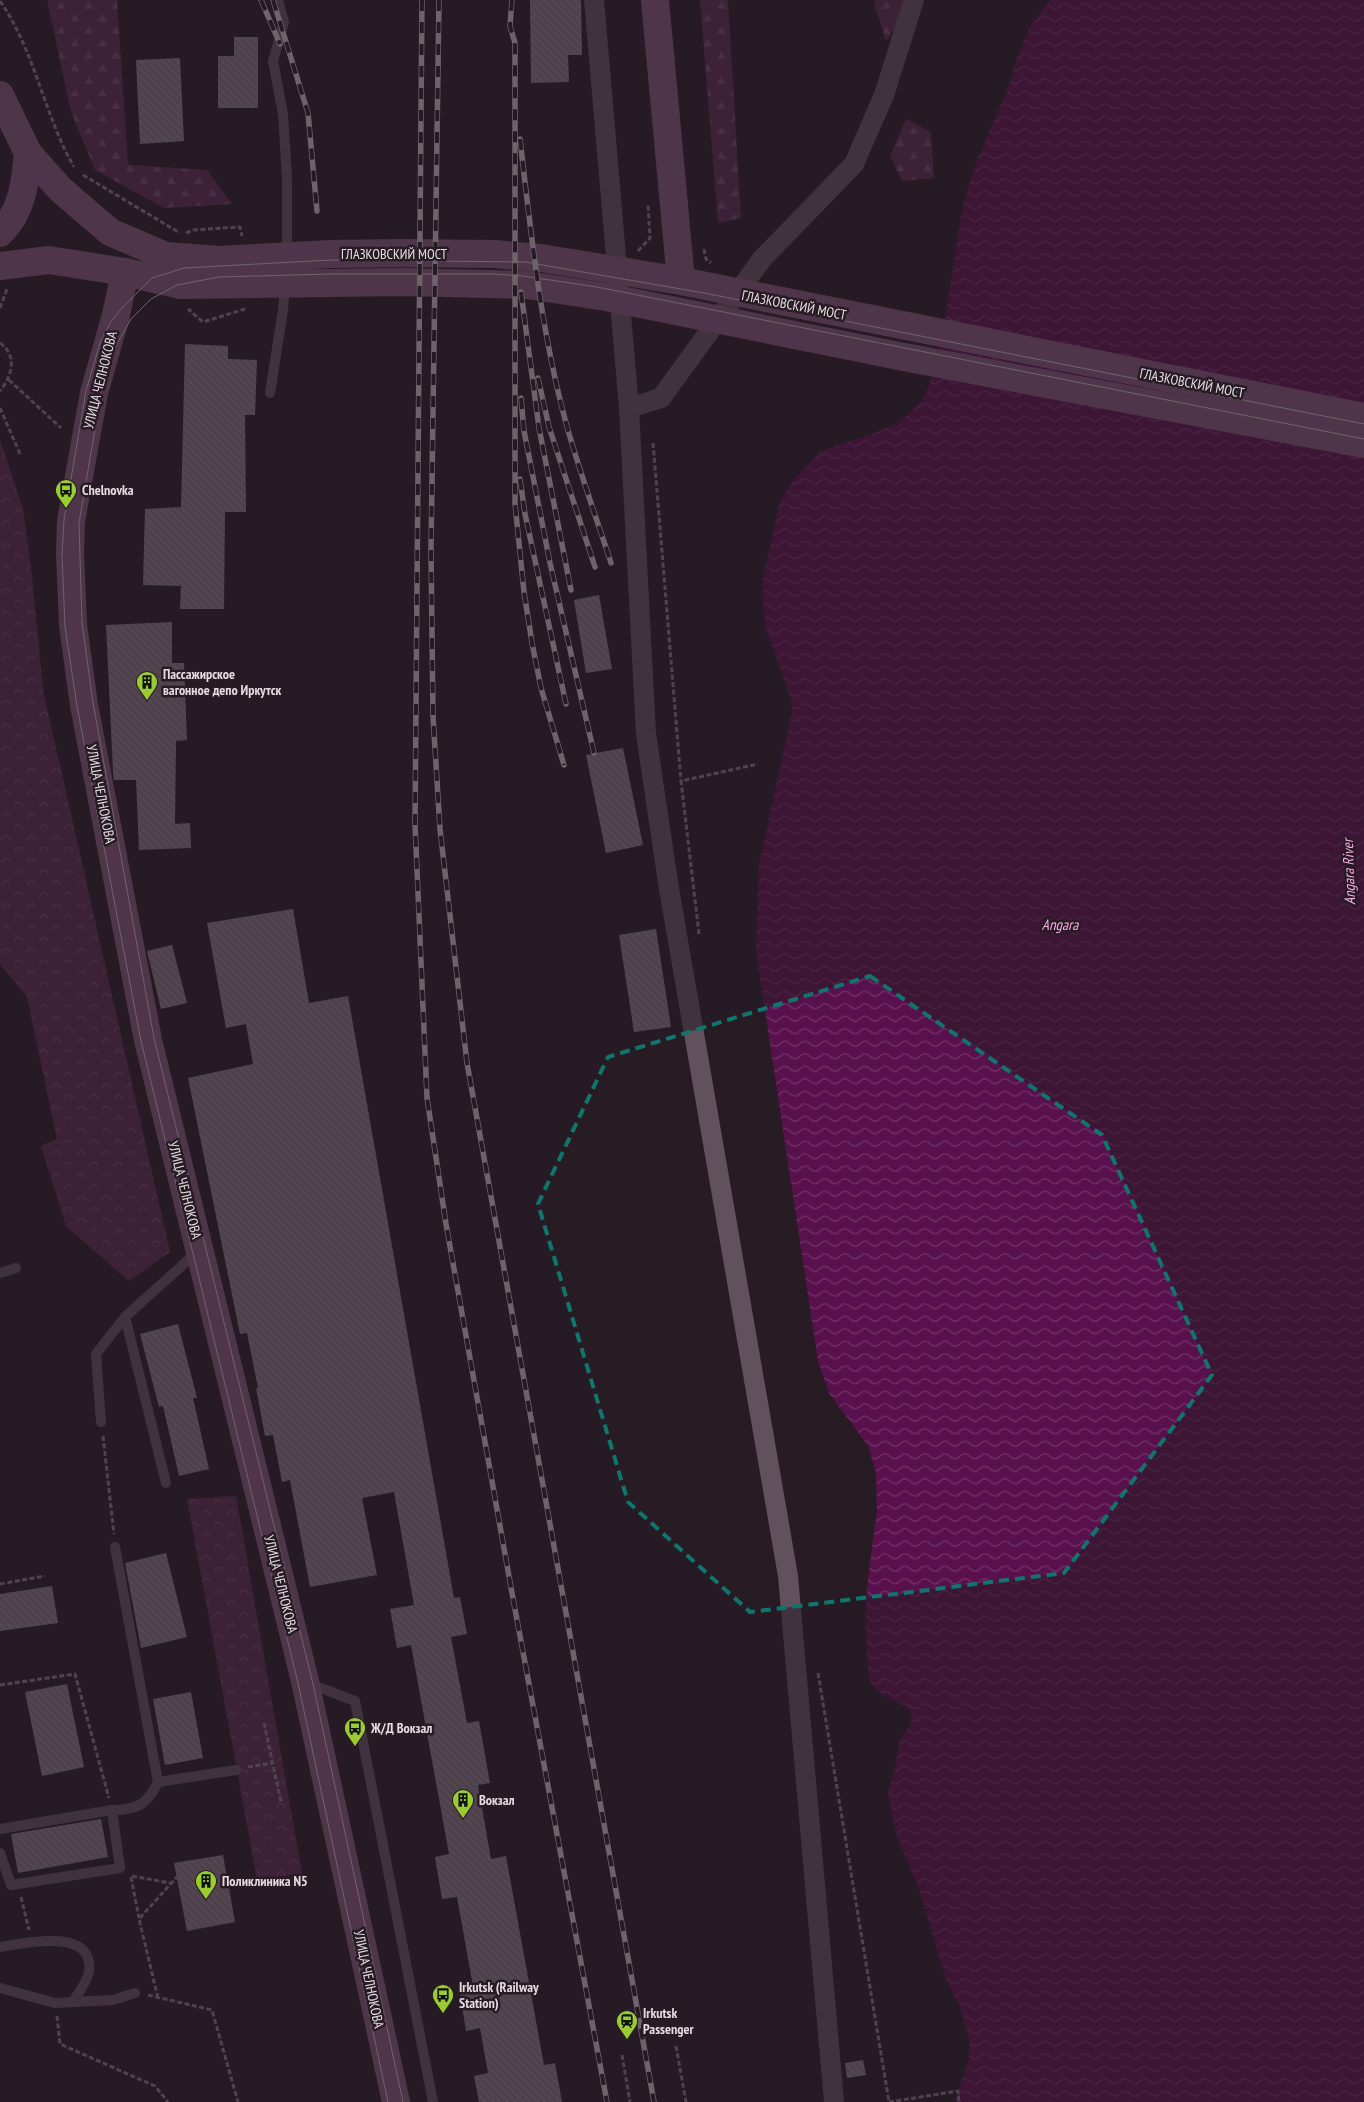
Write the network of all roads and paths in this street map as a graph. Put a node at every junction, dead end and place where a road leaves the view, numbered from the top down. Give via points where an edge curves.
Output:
1 (278, 0) edge
2 (594, 0) edge
3 (655, 0) edge
4 (914, 0) edge
5 (0, 1) edge
6 (0, 95) edge
7 (28, 153) junction
8 (648, 202) dead end
9 (240, 227) dead end
10 (0, 233) edge
11 (701, 241) dead end
12 (632, 252) dead end
13 (162, 255) junction
14 (717, 269) dead end
15 (125, 272) junction
16 (219, 273) junction
17 (4, 278) edge
18 (681, 281) junction
19 (0, 308) edge
20 (251, 308) dead end
21 (189, 310) dead end
22 (0, 343) edge
23 (9, 380) junction
24 (0, 391) edge
25 (270, 392) dead end
26 (0, 408) edge
27 (629, 408) junction
28 (1364, 417) edge
29 (61, 428) dead end
30 (652, 440) dead end
31 (1364, 444) edge
32 (21, 456) dead end
33 (681, 781) dead end
34 (199, 1250) junction
35 (16, 1268) dead end
36 (0, 1274) edge
37 (125, 1317) junction
38 (101, 1422) joint
39 (166, 1482) dead end
40 (115, 1547) joint
41 (45, 1576) dead end
42 (0, 1584) edge
43 (305, 1681) junction
44 (0, 1685) edge
45 (264, 1723) dead end
46 (272, 1763) junction
47 (236, 1770) joint
48 (158, 1782) junction
49 (281, 1802) dead end
50 (112, 1810) junction
51 (0, 1829) edge
52 (0, 1854) edge
53 (131, 1876) dead end
54 (177, 1877) dead end
55 (171, 1884) junction
56 (0, 1947) edge
57 (0, 1988) edge
58 (136, 1993) joint
59 (158, 1998) junction
60 (73, 2002) junction
61 (55, 2003) junction
62 (676, 2046) dead end
63 (622, 2055) dead end
64 (168, 2102) edge
65 (238, 2102) edge
66 (396, 2102) edge
67 (432, 2102) edge
68 (630, 2102) edge
69 (686, 2102) edge
70 (834, 2102) edge
71 (889, 2102) edge
72 (959, 2102) edge

1 - 25 lane via 284,22 273,61 282,114 288,234 283,310
2 - 27 street
3 - 18 main road
4 - 27 street via 884,95 854,164 762,259 661,398
5 - 9 path via 14,20 62,147 74,167 85,177 182,234 194,230
6 - 7 main road
7 - 10 main road via 24,194 10,224
7 - 13 main road via 60,189 110,232
8 - 12 path via 650,238 640,250
11 - 14 path via 706,259
13 - 15 main road
13 - 16 main road
15 - 16 main road via 181,285
15 - 17 main road via 49,260
15 - 34 main road, УЛИЦА ЧЕЛНОКОВА via 94,393 71,521 73,625 84,705 148,1040
16 - 18 main road, ГЛАЗКОВСКИЙ МОСТ via 330,254 494,254 541,258
16 - 31 main road, ГЛАЗКОВСКИЙ МОСТ via 527,285 606,297
17 - 19 path
18 - 28 main road, ГЛАЗКОВСКИЙ МОСТ
20 - 21 path via 203,322
22 - 23 path via 7,348 12,370
23 - 24 path
23 - 29 path
26 - 32 path
27 - 70 street via 646,734 668,889 788,1576
30 - 33 path
34 - 37 lane
34 - 43 main road, УЛИЦА ЧЕЛНОКОВА
35 - 36 lane
37 - 38 lane via 96,1354
37 - 39 lane
38 - 40 path
40 - 48 lane
41 - 42 path
43 - 66 main road, УЛИЦА ЧЕЛНОКОВА
43 - 67 lane via 355,1701
44 - 50 path via 75,1674
45 - 46 path
46 - 47 path
46 - 49 path
47 - 48 lane
48 - 50 lane via 143,1803 130,1810
50 - 51 lane
50 - 52 lane via 120,1868 11,1885
53 - 55 path
54 - 55 path
55 - 59 path via 139,1918
56 - 60 lane via 31,1942 70,1942 83,1950 89,1972
57 - 61 lane
58 - 59 path
58 - 60 lane via 113,2000
59 - 65 path via 212,2010
60 - 61 lane
61 - 64 path via 60,2044 155,2086
62 - 69 path
63 - 68 path
71 - 72 path via 958,2091

